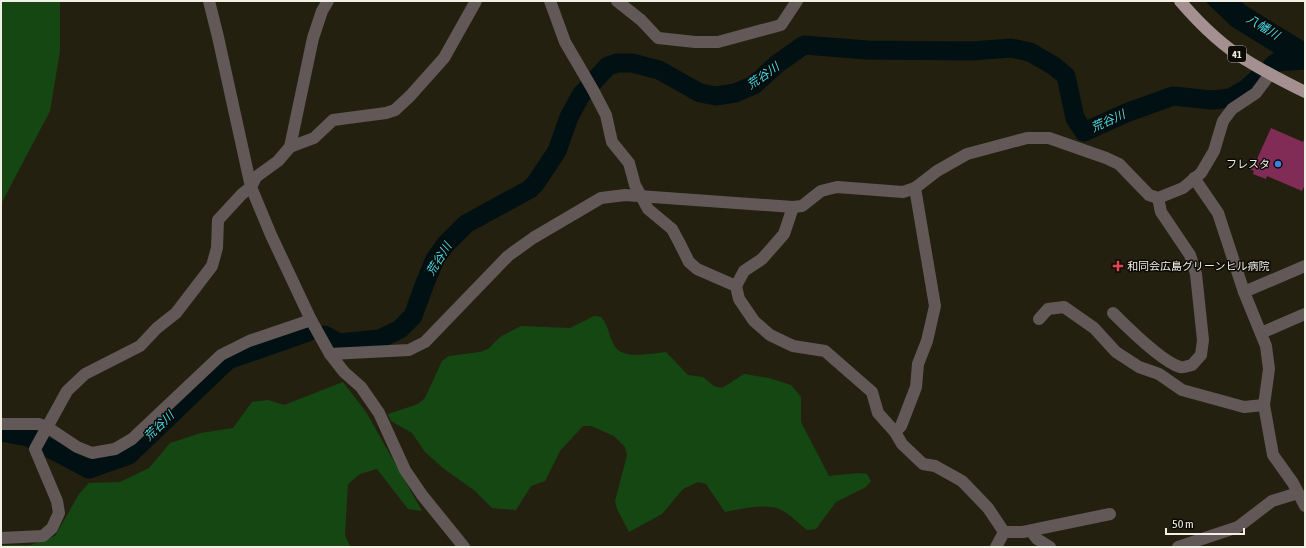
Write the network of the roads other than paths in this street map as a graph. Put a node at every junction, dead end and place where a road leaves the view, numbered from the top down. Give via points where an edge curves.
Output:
1 (209, 1) edge
2 (328, 1) edge
3 (476, 1) edge
4 (550, 1) edge
5 (617, 1) edge
6 (796, 1) edge
7 (1180, 1) edge
8 (1270, 74) junction
9 (1305, 92) edge
10 (290, 147) junction
11 (1194, 178) junction
12 (251, 188) junction
13 (915, 188) junction
14 (640, 196) junction
15 (1158, 198) junction
16 (793, 208) junction
17 (1305, 266) edge
18 (736, 286) junction
19 (1244, 292) junction
20 (1113, 313) dead end
21 (1305, 314) edge
22 (1039, 319) dead end
23 (311, 320) junction
24 (1261, 332) junction
25 (330, 354) junction
26 (1264, 405) junction
27 (1, 424) edge
28 (45, 429) junction
29 (894, 432) junction
30 (1298, 493) junction
31 (1305, 506) edge
32 (1110, 514) dead end
33 (1031, 531) junction
34 (1004, 532) junction
35 (1, 538) edge
36 (464, 547) edge
37 (996, 547) edge
38 (1050, 547) edge
39 (1178, 547) edge

1 - 12 street
2 - 10 street via 322,11 314,38
3 - 10 street via 444,58 395,110 386,114 333,120 314,138
4 - 14 street via 565,42 606,115 612,142 629,163
5 - 6 street via 658,38 695,42 718,42 781,25
7 - 8 main road, 41 via 1220,42
8 - 9 main road, 41
8 - 11 street via 1256,93 1232,109 1223,121 1214,151 1201,173
10 - 12 street via 278,161 256,177
11 - 15 street via 1183,188
11 - 19 street via 1218,213
12 - 23 street
12 - 28 street via 218,220 217,248 212,266 176,313 140,346 85,374 67,391
13 - 15 street via 937,171 967,154 1027,138 1049,138 1119,164 1149,195
13 - 16 street via 903,192 837,187 821,191 802,206
13 - 29 street via 935,306 927,341 918,364 916,387 901,426
14 - 16 street
14 - 18 street via 648,209 672,229 689,262 697,269
14 - 25 street via 601,198 533,238 508,256 425,342 409,350
15 - 20 street via 1161,212 1190,255 1196,274 1203,340 1200,354 1192,365 1181,367 1168,361
16 - 18 street via 784,234 762,259 744,271
17 - 19 street
18 - 29 street via 740,299 754,321 770,335 793,346 825,351 872,392 878,413
19 - 24 street
21 - 24 street
22 - 26 street via 1048,309 1064,307 1094,328 1116,352 1139,367 1159,374 1182,390 1244,407
23 - 25 street
23 - 28 street via 250,340 221,355 132,439 116,449 92,453
24 - 26 street via 1269,369
25 - 36 street via 344,372 361,387 379,413 405,470
26 - 30 street via 1273,455
27 - 28 street via 39,424
28 - 35 street via 36,449 57,501 59,513 52,528 43,536
29 - 34 street via 902,444 923,464 935,466 962,481 988,508
30 - 31 street
30 - 39 street via 1272,501 1238,527
32 - 33 street
33 - 34 street
33 - 38 street via 1037,539
34 - 37 street

